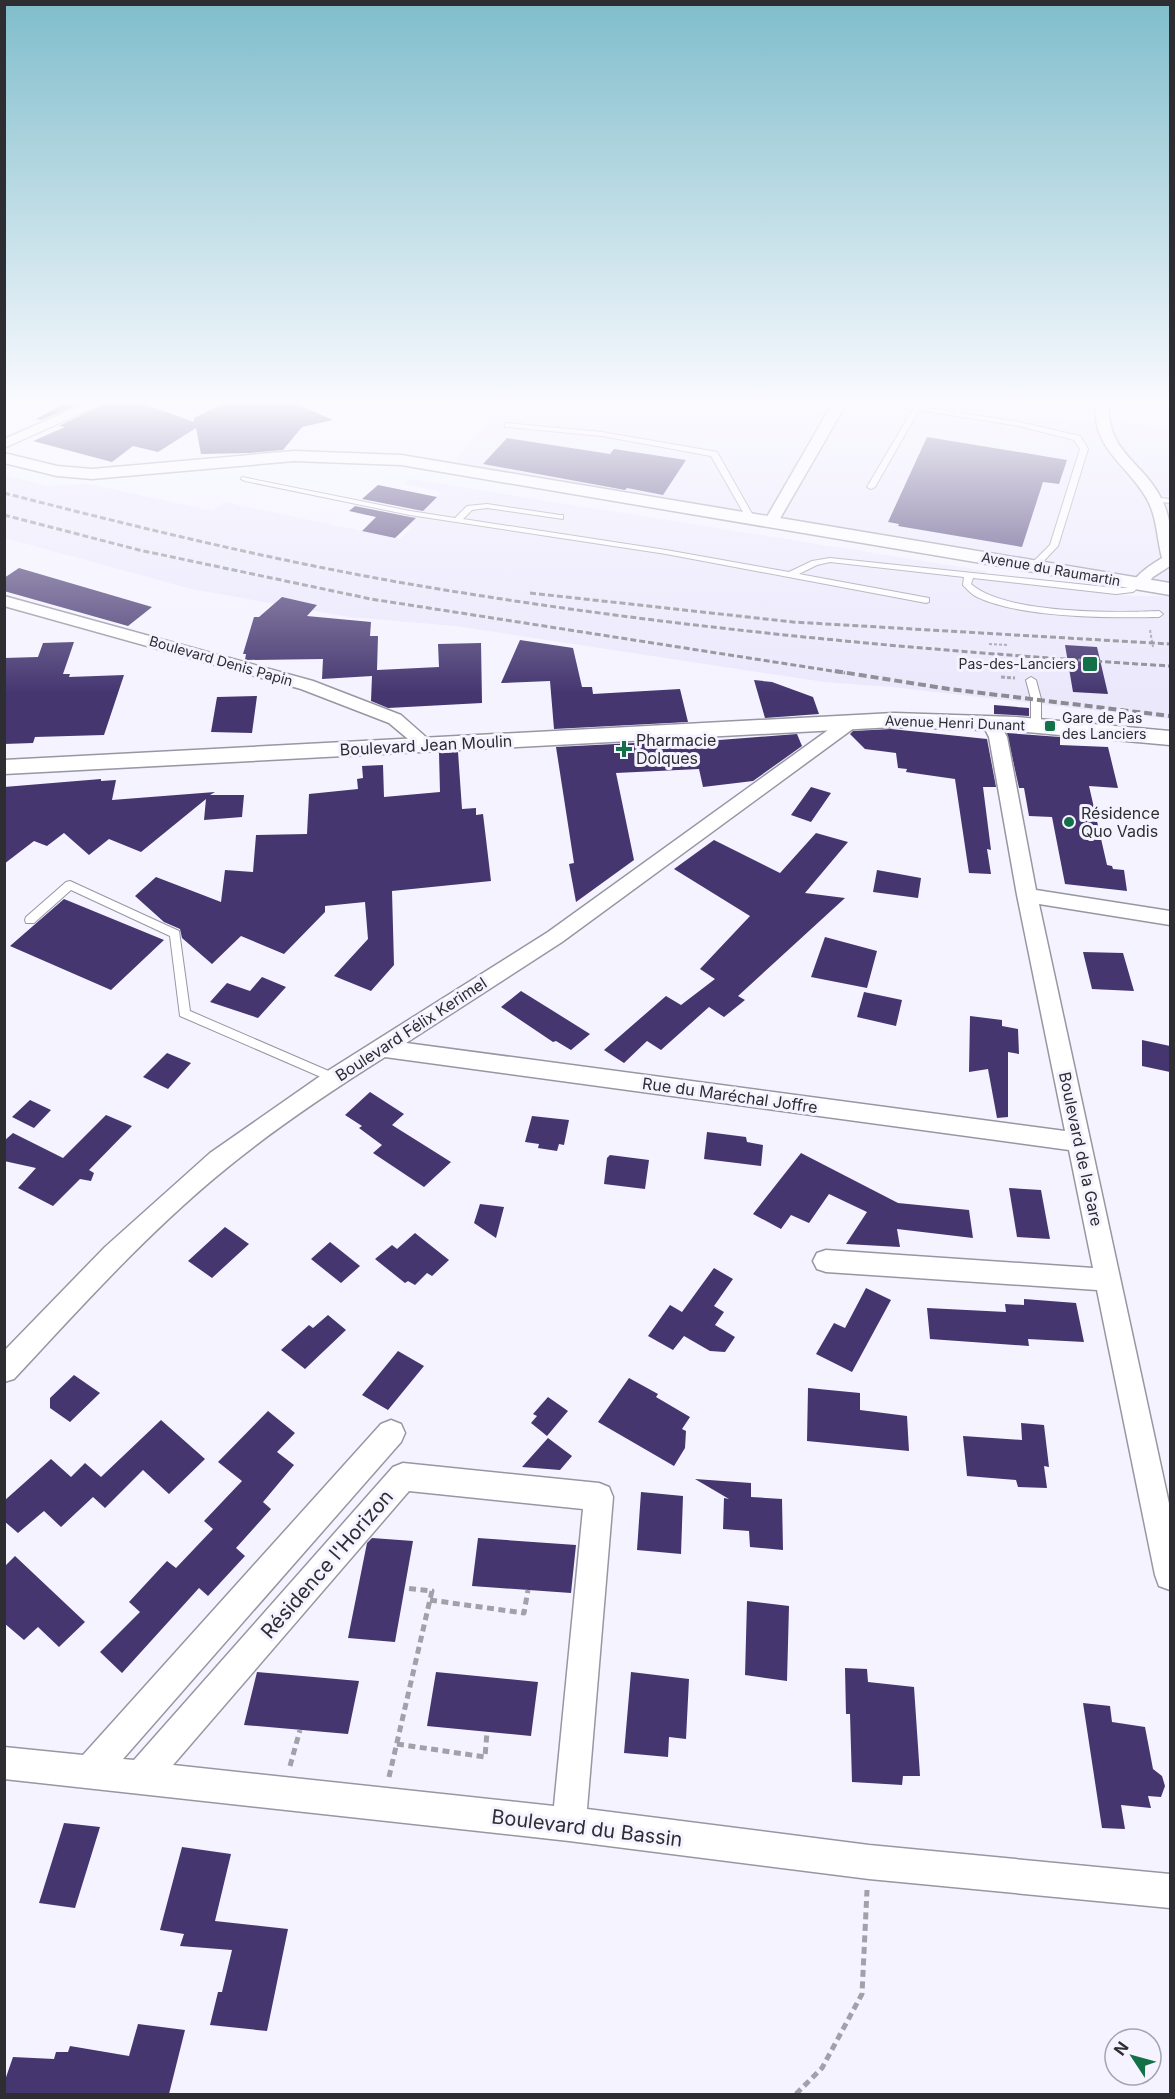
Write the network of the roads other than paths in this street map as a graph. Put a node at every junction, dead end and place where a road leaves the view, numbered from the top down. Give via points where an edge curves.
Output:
1 (334, 497) edge
2 (620, 497) edge
3 (738, 497) edge
4 (786, 497) edge
5 (1069, 497) edge
6 (1155, 499) joint
7 (1170, 501) edge
8 (560, 517) dead end
9 (751, 519) junction
10 (457, 520) junction
11 (771, 522) junction
12 (1170, 560) edge
13 (1034, 566) junction
14 (790, 575) junction
15 (969, 575) junction
16 (1139, 584) junction
17 (1170, 589) edge
18 (926, 600) dead end
19 (4, 601) edge
20 (1159, 614) dead end
21 (1031, 680) dead end
22 (991, 723) junction
23 (848, 724) junction
24 (1036, 726) junction
25 (1170, 738) edge
26 (426, 745) junction
27 (4, 767) edge
28 (1027, 895) junction
29 (1170, 918) edge
30 (30, 920) dead end
31 (382, 1048) junction
32 (334, 1078) junction
33 (1079, 1142) junction
34 (826, 1261) dead end
35 (1109, 1280) junction
36 (4, 1370) edge
37 (391, 1433) dead end
38 (1170, 1575) edge
39 (4, 1763) edge
40 (90, 1772) junction
41 (141, 1778) junction
42 (569, 1824) junction
43 (1170, 1891) edge

1 - 10 lane
2 - 9 street, Avenue du Raumartin
3 - 9 lane
4 - 11 street
5 - 13 lane via 1054,546
6 - 7 lane
6 - 12 street
8 - 10 lane via 487,506 470,508
9 - 11 street, Avenue du Raumartin
10 - 14 lane
11 - 13 street, Avenue du Raumartin
12 - 16 street via 1147,574
13 - 16 street, Avenue du Raumartin
14 - 15 lane via 830,560
14 - 18 lane
15 - 16 lane via 1116,591 1130,590
15 - 20 lane via 969,590 991,601 1110,614
16 - 17 street, Avenue du Raumartin
19 - 26 street, Boulevard Denis Papin via 307,685 395,719
21 - 24 lane
22 - 23 street, Avenue Henri Dunant via 894,720
22 - 24 street, Avenue Henri Dunant
22 - 28 street, Boulevard de la Gare via 998,737
23 - 26 street, Boulevard Jean Moulin
23 - 31 street, Boulevard Félix Kerimel via 555,937
24 - 25 street, Avenue Henri Dunant
26 - 27 street, Boulevard Jean Moulin
28 - 29 street
28 - 33 street, Boulevard de la Gare
30 - 32 lane via 70,885 175,934 184,1014
31 - 32 street, Boulevard Félix Kerimel
31 - 33 street, Rue du Maréchal Joffre
32 - 36 street, Boulevard Félix Kerimel via 219,1160 114,1255
33 - 35 street, Boulevard de la Gare
34 - 35 street
35 - 38 street, Boulevard de la Gare
37 - 40 street
39 - 40 street, Boulevard du Bassin
40 - 41 street, Boulevard du Bassin
41 - 42 street, Boulevard du Bassin
41 - 42 street, Résidence l'Horizon via 403,1477 599,1497
42 - 43 street, Boulevard du Bassin via 869,1862

